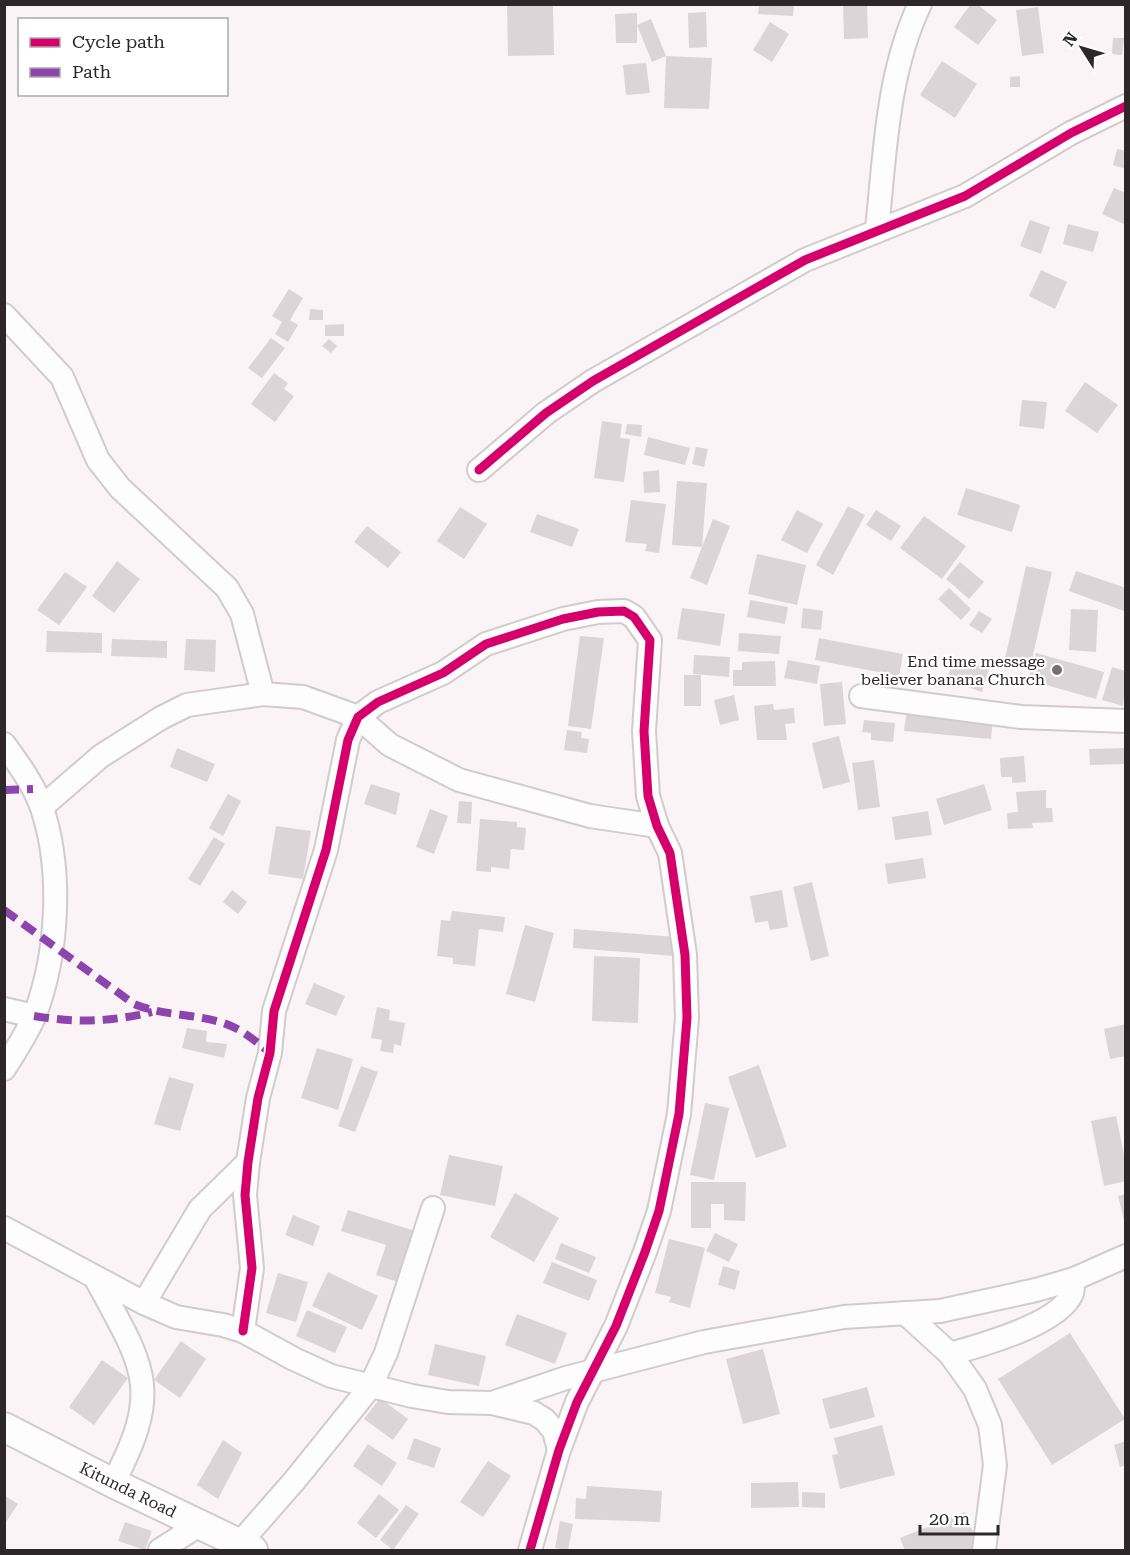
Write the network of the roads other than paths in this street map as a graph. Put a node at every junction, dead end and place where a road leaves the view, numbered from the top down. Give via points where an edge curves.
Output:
1 (920, 4) edge
2 (1125, 106) edge
3 (877, 229) junction
4 (4, 315) edge
5 (479, 470) dead end
6 (263, 694) junction
7 (861, 696) dead end
8 (358, 717) junction
9 (1125, 722) edge
10 (4, 744) edge
11 (42, 807) junction
12 (657, 826) junction
13 (4, 1009) edge
14 (34, 1016) junction
15 (4, 1069) edge
16 (248, 1162) junction
17 (433, 1208) dead end
18 (4, 1228) edge
19 (1125, 1256) edge
20 (1074, 1279) junction
21 (96, 1280) junction
22 (144, 1303) junction
23 (905, 1313) junction
24 (243, 1331) junction
25 (950, 1354) junction
26 (593, 1370) junction
27 (370, 1387) junction
28 (492, 1403) junction
29 (4, 1427) edge
30 (559, 1450) junction
31 (113, 1483) junction
32 (199, 1525) junction
33 (246, 1547) edge
34 (160, 1551) edge
35 (530, 1551) edge
36 (984, 1551) edge

1 - 3 street via 907,31 895,79
2 - 3 street via 965,196
3 - 5 street via 805,260 593,381 546,413
4 - 6 street via 62,377 98,460 120,488 227,588 242,614
6 - 8 street via 303,697
6 - 11 street via 187,705 161,718 101,756
7 - 9 street via 1021,717
8 - 12 street via 390,745 459,780 590,816
8 - 12 street via 378,702 443,673 486,644 563,618 624,611 634,617 650,640 645,768
8 - 16 street via 348,740 317,878 274,1011 270,1053
10 - 11 street
11 - 14 street via 54,905 51,945
12 - 26 street via 670,853 685,955 687,1018 679,1114 659,1211 616,1326
13 - 14 street
14 - 15 street
16 - 22 street via 200,1209
16 - 24 street via 245,1195 252,1268
17 - 27 street via 386,1353
18 - 21 street
19 - 20 street
20 - 23 street via 940,1311
20 - 25 street via 1072,1294 1048,1316 990,1343
21 - 22 street
21 - 31 street via 139,1362 144,1392 141,1422
22 - 24 street via 176,1317
23 - 25 street
23 - 26 street via 844,1317 704,1342
24 - 27 street via 331,1376
25 - 36 street via 975,1389 990,1425 995,1465
26 - 28 street
26 - 30 street
27 - 28 street via 448,1402
27 - 33 street
28 - 30 street via 521,1408 545,1420 554,1431
29 - 31 street, Kitunda Road
30 - 35 street
31 - 32 street, Kitunda Road
32 - 33 street, Kitunda Road
32 - 34 street

